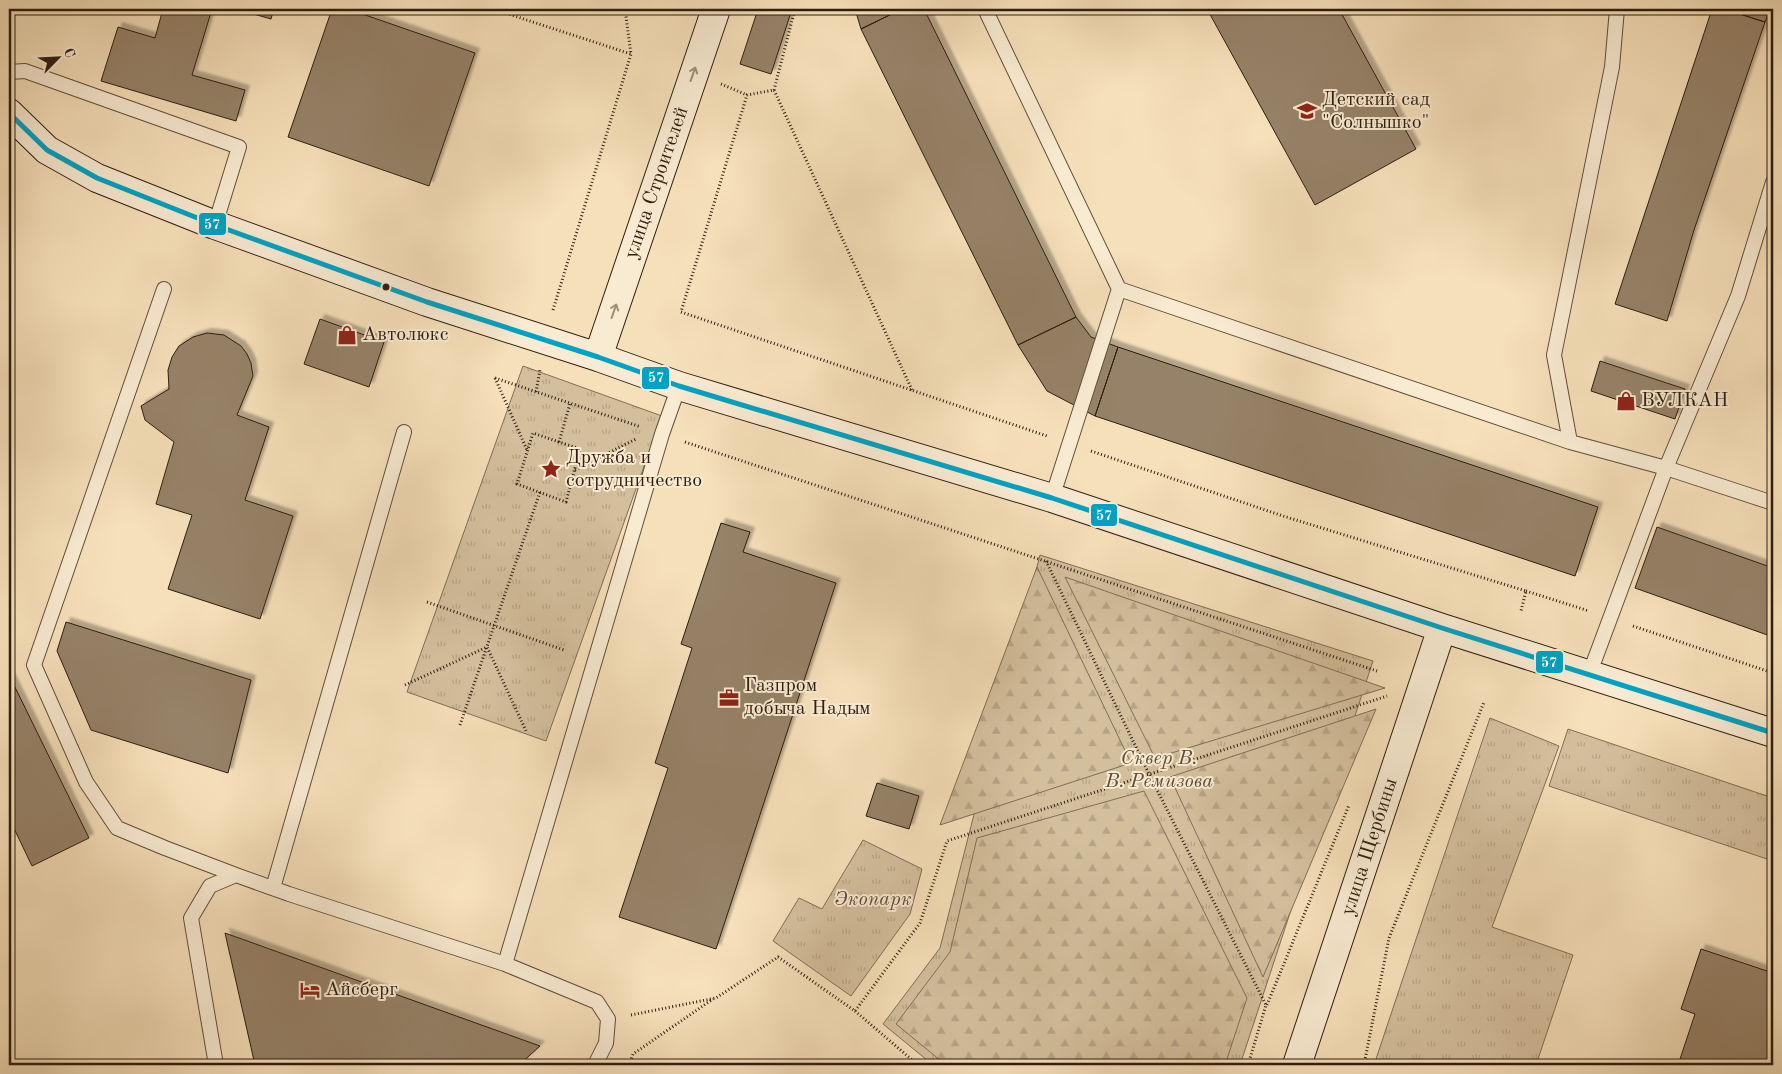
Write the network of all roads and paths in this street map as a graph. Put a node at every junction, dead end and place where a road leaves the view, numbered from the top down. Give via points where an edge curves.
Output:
1 (493, 9) edge
2 (625, 9) edge
3 (716, 9) edge
4 (795, 9) edge
5 (986, 9) edge
6 (1617, 9) edge
7 (631, 54) junction
8 (9, 72) edge
9 (718, 83) dead end
10 (774, 90) junction
11 (747, 95) junction
12 (9, 113) edge
13 (1773, 182) edge
14 (215, 225) junction
15 (164, 289) dead end
16 (1119, 289) junction
17 (546, 340) junction
18 (598, 357) junction
19 (679, 386) junction
20 (912, 390) junction
21 (536, 392) junction
22 (570, 404) junction
23 (404, 432) dead end
24 (657, 432) junction
25 (559, 442) junction
26 (1570, 442) junction
27 (1069, 444) junction
28 (528, 451) junction
29 (1666, 468) junction
30 (574, 470) junction
31 (540, 492) junction
32 (1052, 498) junction
33 (1773, 503) edge
34 (1046, 561) junction
35 (1526, 591) junction
36 (426, 602) dead end
37 (1521, 611) dead end
38 (1610, 618) junction
39 (494, 626) junction
40 (1442, 628) junction
41 (487, 647) junction
42 (564, 650) dead end
43 (1377, 671) dead end
44 (1773, 674) edge
45 (1589, 675) junction
46 (405, 685) dead end
47 (1394, 693) dead end
48 (1484, 702) dead end
49 (460, 725) dead end
50 (527, 733) dead end
51 (1773, 733) edge
52 (1149, 774) junction
53 (1349, 804) dead end
54 (236, 875) junction
55 (273, 888) junction
56 (505, 964) junction
57 (716, 998) junction
58 (1266, 1005) junction
59 (855, 1011) junction
60 (608, 1019) junction
61 (216, 1065) edge
62 (595, 1065) edge
63 (629, 1065) edge
64 (918, 1065) edge
65 (1248, 1065) edge
66 (1296, 1065) edge
67 (1364, 1065) edge

1 - 7 path
2 - 7 path
18 -> 3 street, улица Строителей
4 - 10 path
5 - 16 lane
6 - 26 lane via 1612,67 1554,355
7 - 17 path via 554,303
8 - 14 lane via 25,71 239,147
9 - 11 path
10 - 11 path
10 - 20 path
11 - 20 path via 681,312
12 - 14 street via 47,150 97,178
13 - 29 lane via 1738,296
14 - 17 street via 427,302
15 - 54 lane via 34,665 86,782 118,828
16 - 26 lane
16 - 27 lane
17 - 18 street
17 - 21 path
18 - 19 street
19 - 24 lane
19 - 32 street
20 - 27 path
21 - 22 path
21 - 28 path via 495,378
22 - 24 path
22 - 25 path
23 - 55 lane
24 - 30 path
24 - 34 path
24 - 56 lane
25 - 28 path via 533,433
25 - 30 path via 580,449
26 - 29 lane
27 - 32 lane
27 - 35 path via 1283,516
28 - 31 path via 517,484
29 - 33 lane
29 - 38 lane
30 - 31 path via 566,502
31 - 39 path
32 - 40 street
34 - 43 path
34 - 52 path
35 - 37 path
35 - 38 path
36 - 39 path
38 - 44 path
38 - 45 lane
39 - 41 path
39 - 42 path
40 - 45 street
40 - 66 street, улица Щербины
41 - 46 path
41 - 49 path
41 - 50 path
45 - 51 street
47 - 52 path
48 - 67 path via 1389,938
52 - 58 path
52 - 59 path via 947,841 920,923
53 - 58 path
54 - 55 lane
54 - 61 lane via 210,886 191,918
55 - 56 lane
56 - 60 lane via 597,1002
57 - 59 path via 778,957
57 - 60 path
57 - 63 path via 632,1054
58 - 65 path
59 - 64 path
60 - 62 lane via 606,1043

